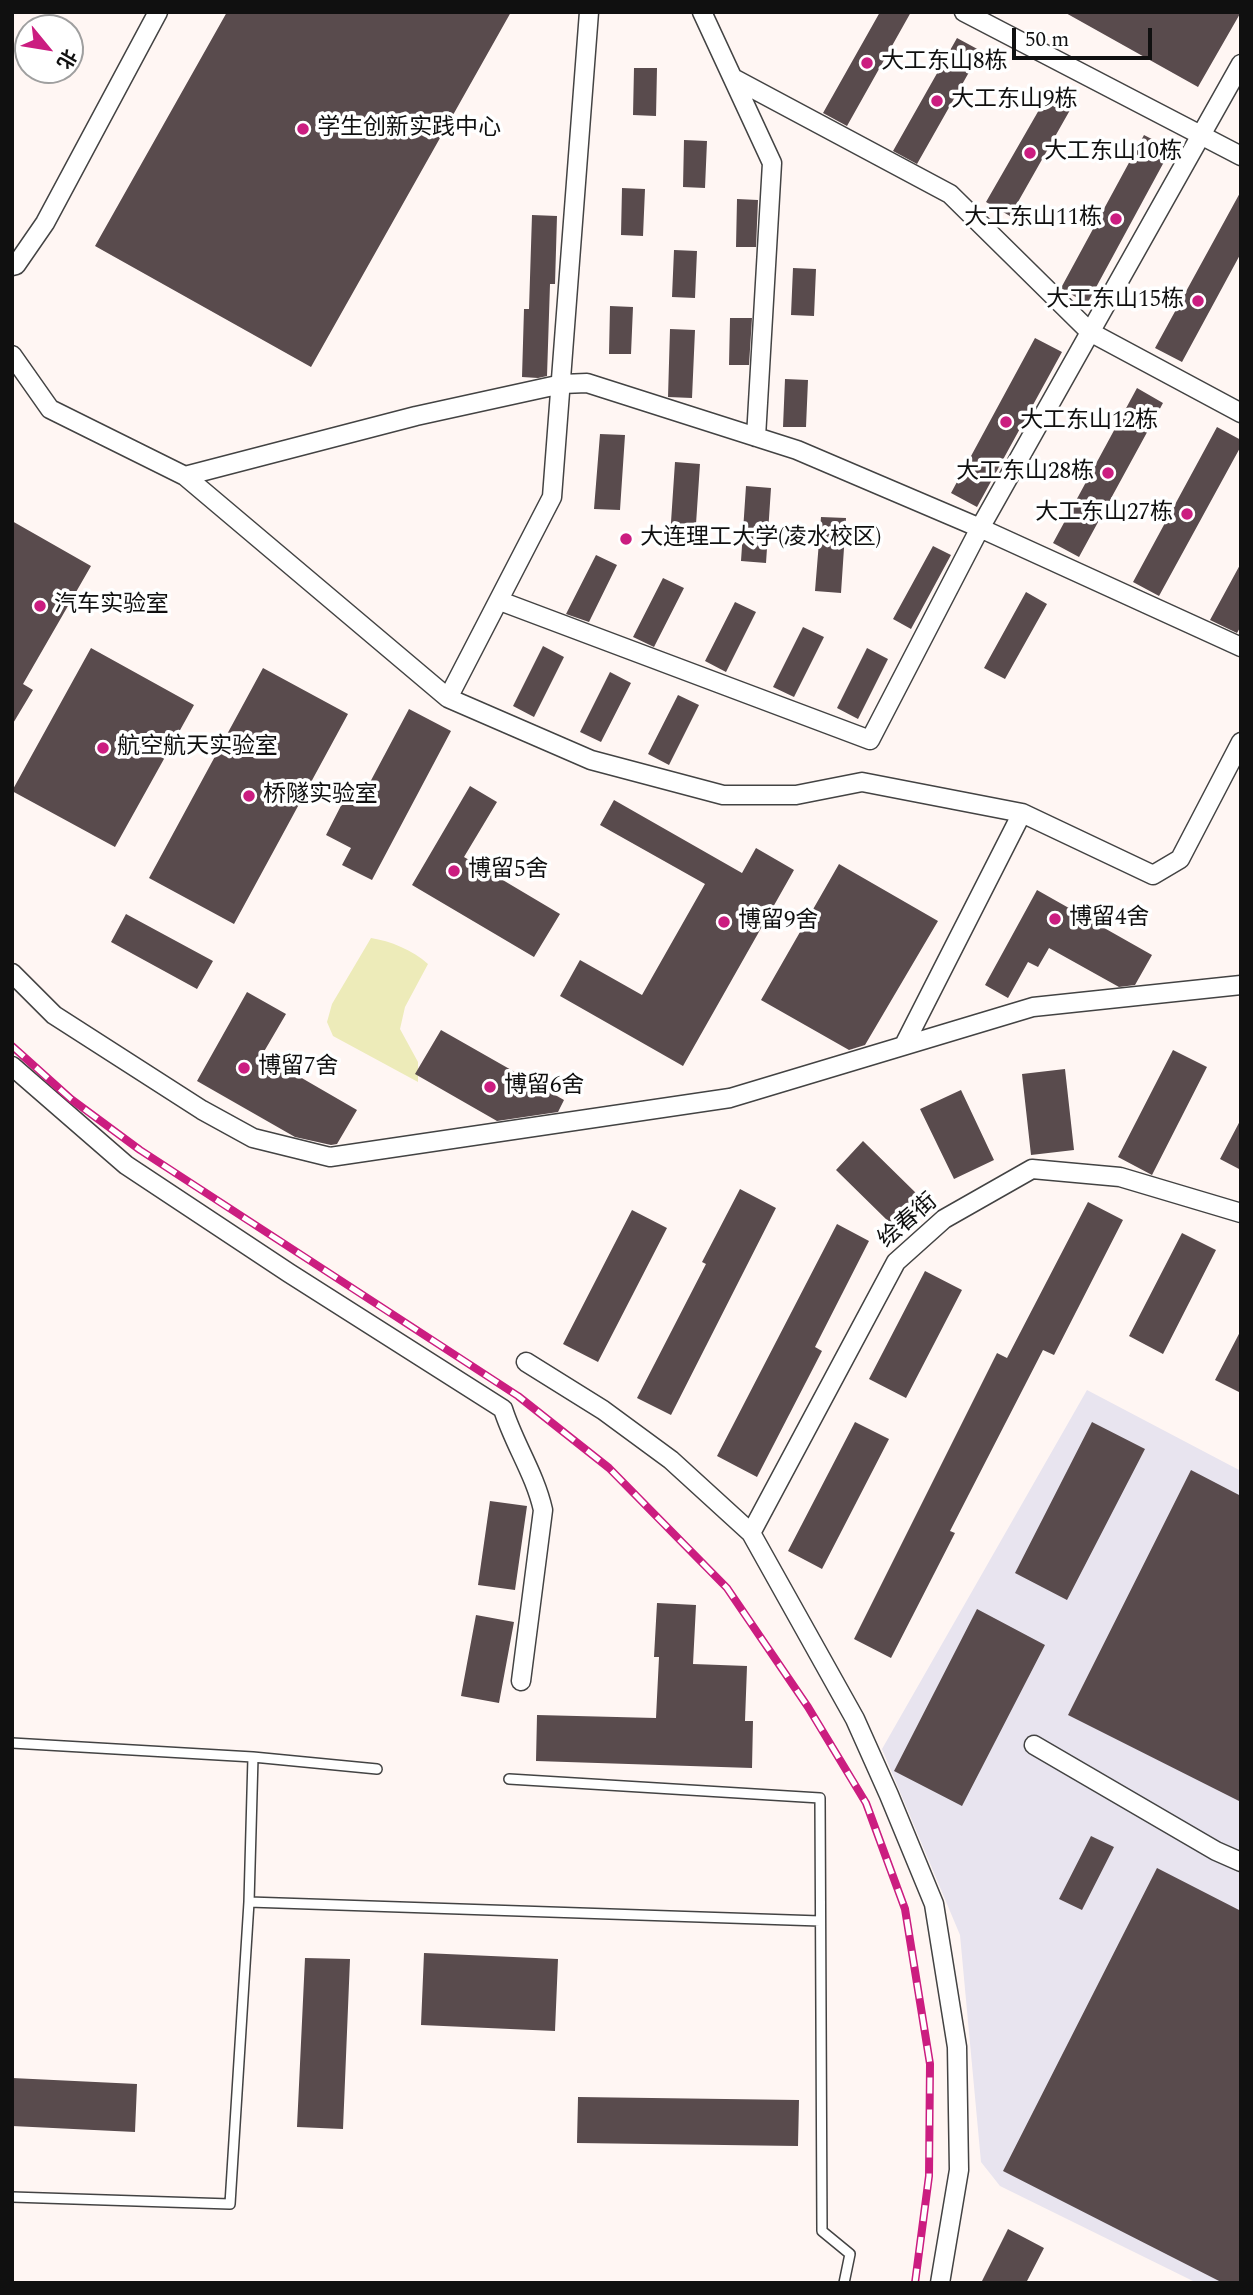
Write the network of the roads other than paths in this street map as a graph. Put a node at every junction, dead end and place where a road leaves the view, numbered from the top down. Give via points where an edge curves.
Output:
1 (158, 12) edge
2 (589, 12) edge
3 (702, 12) edge
4 (964, 12) edge
5 (1241, 64) edge
6 (733, 78) junction
7 (1202, 134) junction
8 (1241, 156) edge
9 (12, 266) edge
10 (1090, 332) junction
11 (12, 355) edge
12 (562, 384) junction
13 (1241, 413) edge
14 (756, 437) junction
15 (185, 475) junction
16 (980, 528) junction
17 (499, 601) junction
18 (1241, 647) edge
19 (448, 698) junction
20 (1241, 742) edge
21 (1022, 813) junction
22 (12, 973) edge
23 (1241, 985) edge
24 (904, 1045) junction
25 (12, 1066) edge
26 (1241, 1213) edge
27 (526, 1362) dead end
28 (751, 1533) junction
29 (521, 1681) dead end
30 (12, 1743) edge
31 (1034, 1745) dead end
32 (253, 1758) junction
33 (377, 1769) dead end
34 (509, 1779) dead end
35 (1241, 1862) edge
36 (249, 1902) junction
37 (820, 1921) junction
38 (12, 2197) edge
39 (844, 2283) edge
40 (940, 2283) edge

1 - 9 street via 45,223
2 - 12 street
3 - 6 street
4 - 7 street
5 - 7 street
6 - 10 street via 950,194
6 - 14 street via 772,163
7 - 8 street
7 - 10 street
10 - 13 street
10 - 16 street
11 - 15 street via 50,410
12 - 14 street via 587,383
12 - 15 street
12 - 17 street via 552,497
14 - 16 street
15 - 19 street
16 - 17 street via 870,740
16 - 18 street
17 - 19 street
19 - 21 street via 591,760 723,795 796,795 862,782
20 - 21 street via 1181,859 1153,875
21 - 24 street
22 - 24 street via 54,1015 202,1110 253,1138 330,1157 730,1098
23 - 24 street via 1033,1007
25 - 29 street via 126,1165 503,1409 538,1485 543,1510
26 - 28 street, 绘春街 via 1120,1177 1032,1169 944,1219 896,1262
27 - 28 street via 671,1460
28 - 40 street via 855,1719 934,1904 957,2047 959,2143 959,2170
30 - 32 lane
31 - 35 street
32 - 33 lane
32 - 36 lane
34 - 37 lane via 820,1798
36 - 37 lane
36 - 38 lane via 230,2204
37 - 39 lane via 822,2231 850,2254

